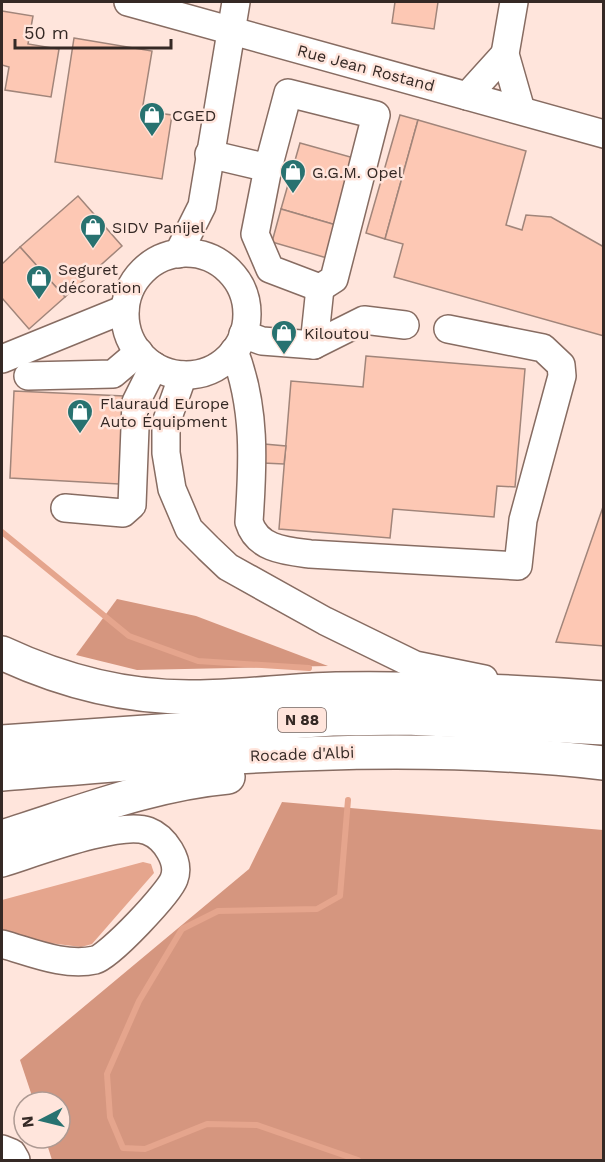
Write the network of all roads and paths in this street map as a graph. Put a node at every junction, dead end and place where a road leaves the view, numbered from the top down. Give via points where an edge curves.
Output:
1 (128, 2) edge
2 (236, 2) edge
3 (514, 2) edge
4 (231, 31) junction
5 (505, 54) junction
6 (466, 96) junction
7 (521, 110) junction
8 (603, 134) edge
9 (209, 154) junction
10 (268, 168) junction
11 (202, 206) junction
12 (178, 254) junction
13 (227, 269) junction
14 (320, 288) junction
15 (125, 309) junction
16 (405, 325) dead end
17 (448, 329) dead end
18 (238, 343) junction
19 (314, 345) junction
20 (2, 359) edge
21 (147, 359) junction
22 (183, 375) junction
23 (28, 376) dead end
24 (65, 508) dead end
25 (2, 653) edge
26 (530, 692) junction
27 (603, 698) edge
28 (603, 728) edge
29 (2, 742) edge
30 (371, 752) junction
31 (603, 763) edge
32 (2, 774) edge
33 (2, 837) edge
34 (2, 863) edge
35 (2, 944) edge
36 (2, 1149) edge
37 (16, 1161) edge

1 - 4 street, Rue Jean Rostand
2 - 4 street
3 - 5 street
4 - 6 street, Rue Jean Rostand
4 - 9 street
5 - 6 street
5 - 7 street
6 - 7 street, Rue Jean Rostand
7 - 8 street, Rue Jean Rostand
9 - 10 street
9 - 11 street
10 - 14 street via 255,234 266,260 270,269
10 - 14 street via 288,93 376,115 334,279
11 - 12 street
11 - 13 street via 212,247
12 - 13 street via 199,255
12 - 15 street via 146,268 132,286
13 - 18 street via 245,299
14 - 19 street
15 - 20 street
15 - 21 street via 128,332
16 - 19 street via 364,320
17 - 18 street via 543,348 561,365 562,376 523,520 518,566 310,554 263,542 249,522 253,430
18 - 19 street
18 - 22 street via 217,366
21 - 22 street
21 - 23 street via 113,374
21 - 24 street via 136,402 132,505 123,513
22 - 26 street via 166,423 172,489 189,529 228,567 415,665 518,684
25 - 26 highway via 64,678 162,696 333,689
26 - 27 highway
28 - 29 highway, Rocade d'Albi / N 88 via 430,719 333,719
30 - 31 highway, Rocade d'Albi / N 88 via 532,755
30 - 32 highway, Rocade d'Albi / N 88 via 223,756
30 - 33 highway via 337,765 195,780
34 - 35 street via 117,830 148,831 165,843 175,861 174,879 121,944 98,959 73,962
36 - 37 street via 12,1153

